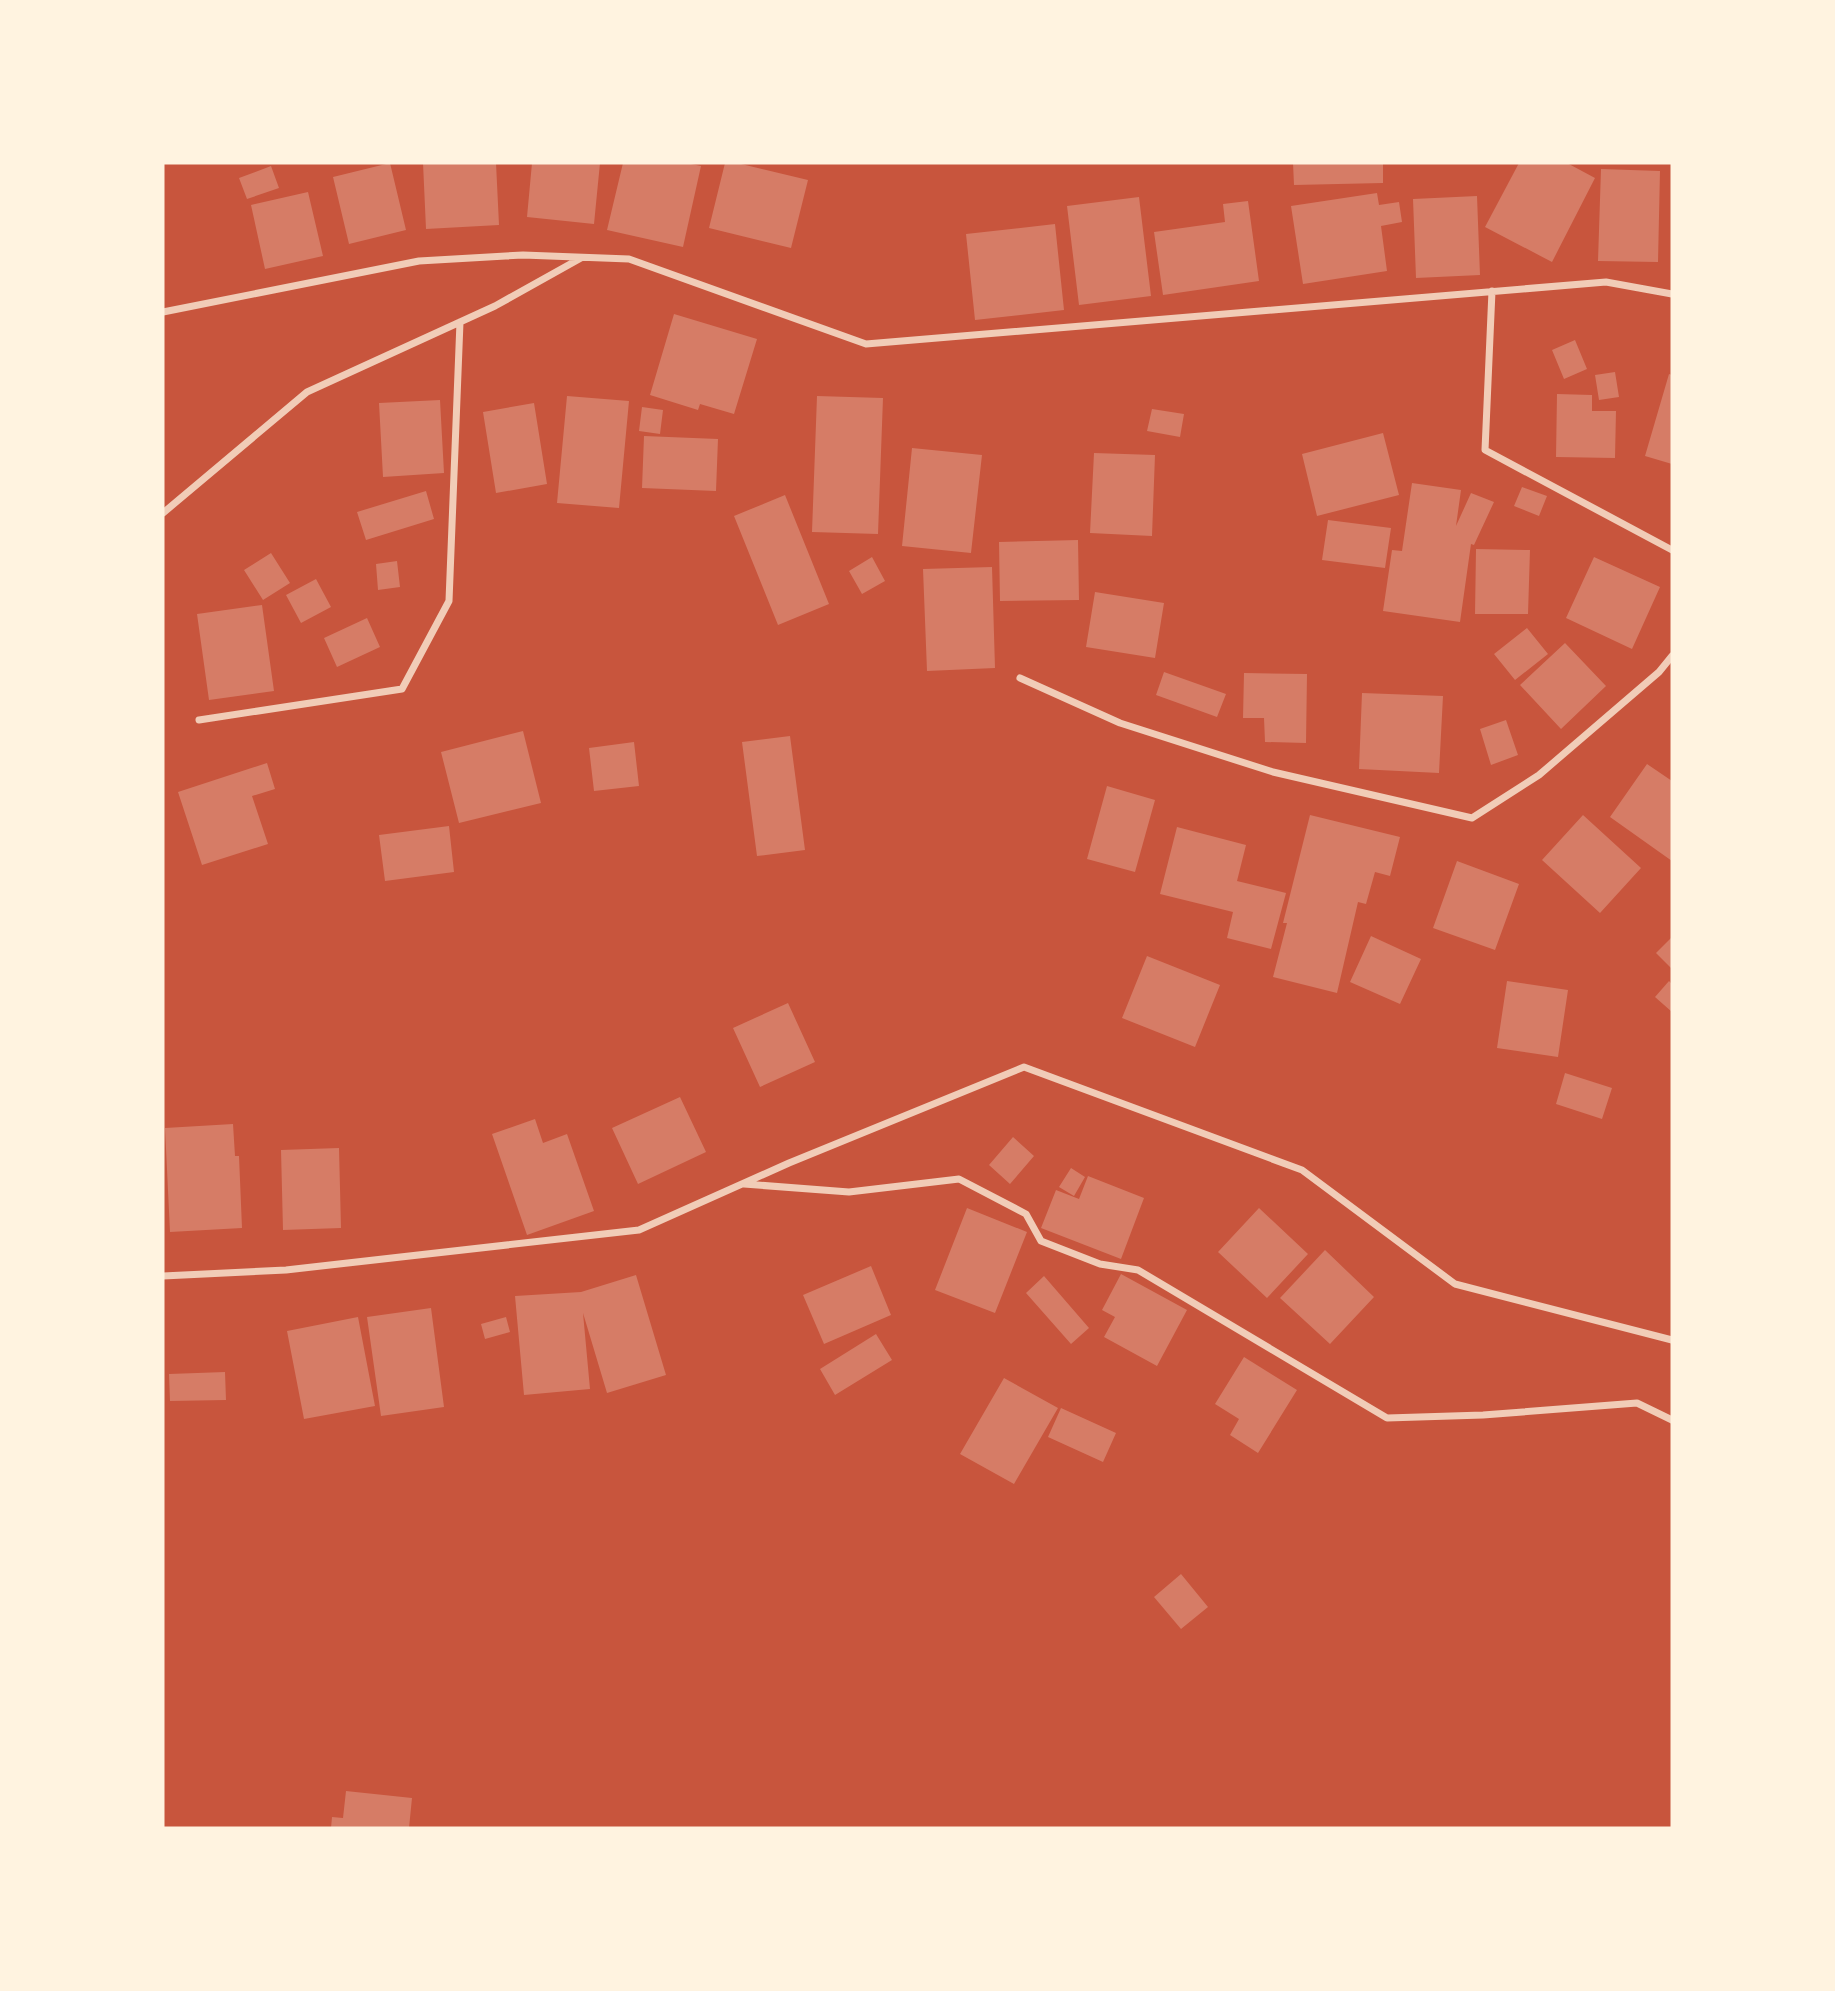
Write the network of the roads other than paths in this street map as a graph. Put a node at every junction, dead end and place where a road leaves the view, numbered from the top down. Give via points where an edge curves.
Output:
1 (581, 258) junction
2 (1492, 291) junction
3 (1672, 294) edge
4 (163, 312) edge
5 (460, 322) junction
6 (163, 513) edge
7 (1672, 550) edge
8 (1672, 656) edge
9 (1020, 678) dead end
10 (199, 720) dead end
11 (743, 1184) junction
12 (163, 1276) edge
13 (1672, 1340) edge
14 (1672, 1420) edge

1 - 2 street via 629,259 866,344
1 - 4 street via 523,255 419,261
1 - 5 street
2 - 3 street via 1606,282
2 - 7 street via 1485,450
5 - 6 street via 307,392
5 - 10 street via 449,601 402,689
8 - 9 street via 1660,672 1539,775 1472,818 1273,772 1120,723
11 - 12 street via 639,1230 286,1270
11 - 13 street via 1024,1067 1302,1170 1455,1284
11 - 14 street via 849,1192 959,1179 1026,1214 1041,1241 1100,1264 1138,1270 1387,1418 1637,1403

